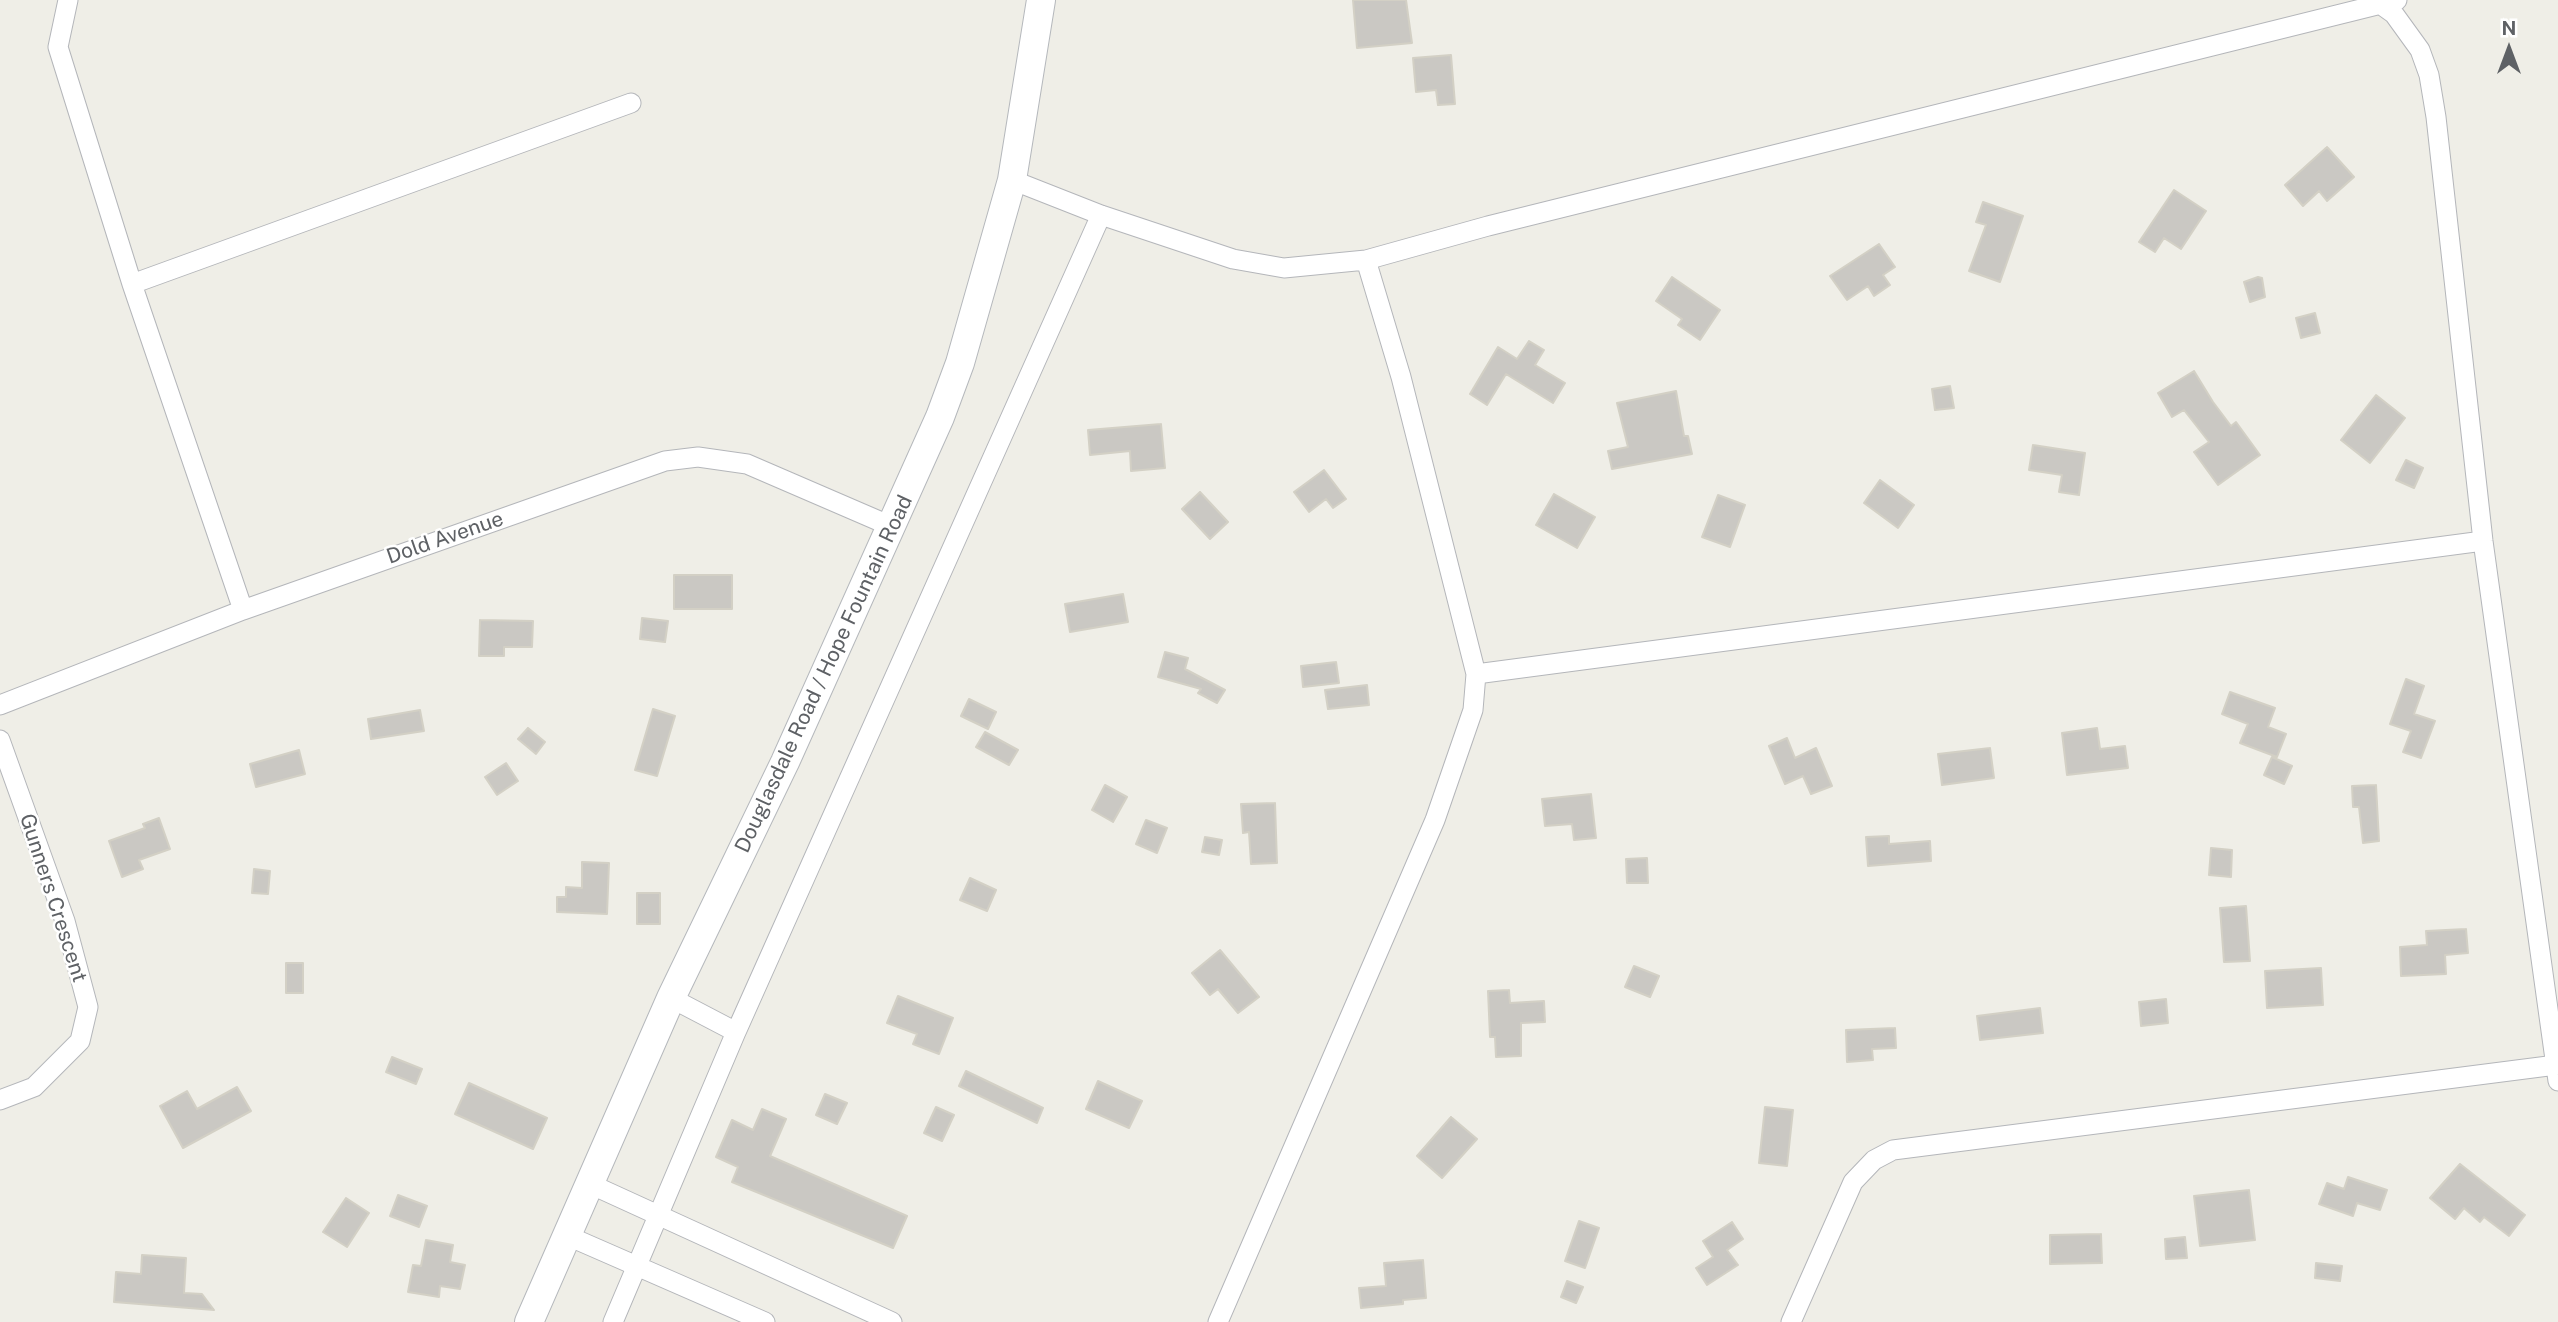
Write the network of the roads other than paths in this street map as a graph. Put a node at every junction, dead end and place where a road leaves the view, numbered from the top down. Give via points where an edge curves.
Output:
1 (68, 0) edge
2 (1041, 0) edge
3 (2388, 2) edge
4 (631, 103) dead end
5 (1012, 180) junction
6 (1101, 215) junction
7 (1366, 260) junction
8 (132, 284) junction
9 (893, 527) junction
10 (2483, 541) junction
11 (243, 610) junction
12 (1476, 674) junction
13 (0, 705) edge
14 (0, 740) edge
15 (671, 998) junction
16 (736, 1032) junction
17 (2557, 1073) edge
18 (0, 1100) edge
19 (590, 1184) junction
20 (658, 1217) junction
21 (568, 1236) junction
22 (636, 1265) junction
23 (529, 1322) edge
24 (613, 1322) edge
25 (765, 1322) edge
26 (892, 1322) edge
27 (1218, 1322) edge
28 (1791, 1322) edge

1 - 8 street via 58,47
2 - 5 main road, Douglasdale Road / Hope Fountain Road
3 - 7 street
3 - 10 street via 2420,50 2429,75
4 - 8 street
5 - 6 street
5 - 9 main road, Douglasdale Road / Hope Fountain Road via 960,363
6 - 7 street via 1233,259 1265,265 1307,268
6 - 16 street
7 - 12 street via 1401,377
8 - 11 street
9 - 11 street, Dold Avenue via 747,464 723,458 682,458
9 - 15 main road, Douglasdale Road / Hope Fountain Road
10 - 12 street
10 - 17 street
11 - 13 street, Dold Avenue
12 - 27 street via 1469,730 1439,809
14 - 18 street, Gunners Crescent via 65,920 88,1007 80,1041 34,1087
15 - 16 street
15 - 19 main road, Douglasdale Road / Hope Fountain Road
16 - 20 street
17 - 28 street via 1893,1150 1874,1160 1853,1182
19 - 20 street
19 - 21 main road, Douglasdale Road / Hope Fountain Road
20 - 22 street
20 - 26 street
21 - 22 street
21 - 23 main road, Douglasdale Road / Hope Fountain Road
22 - 24 street
22 - 25 street

